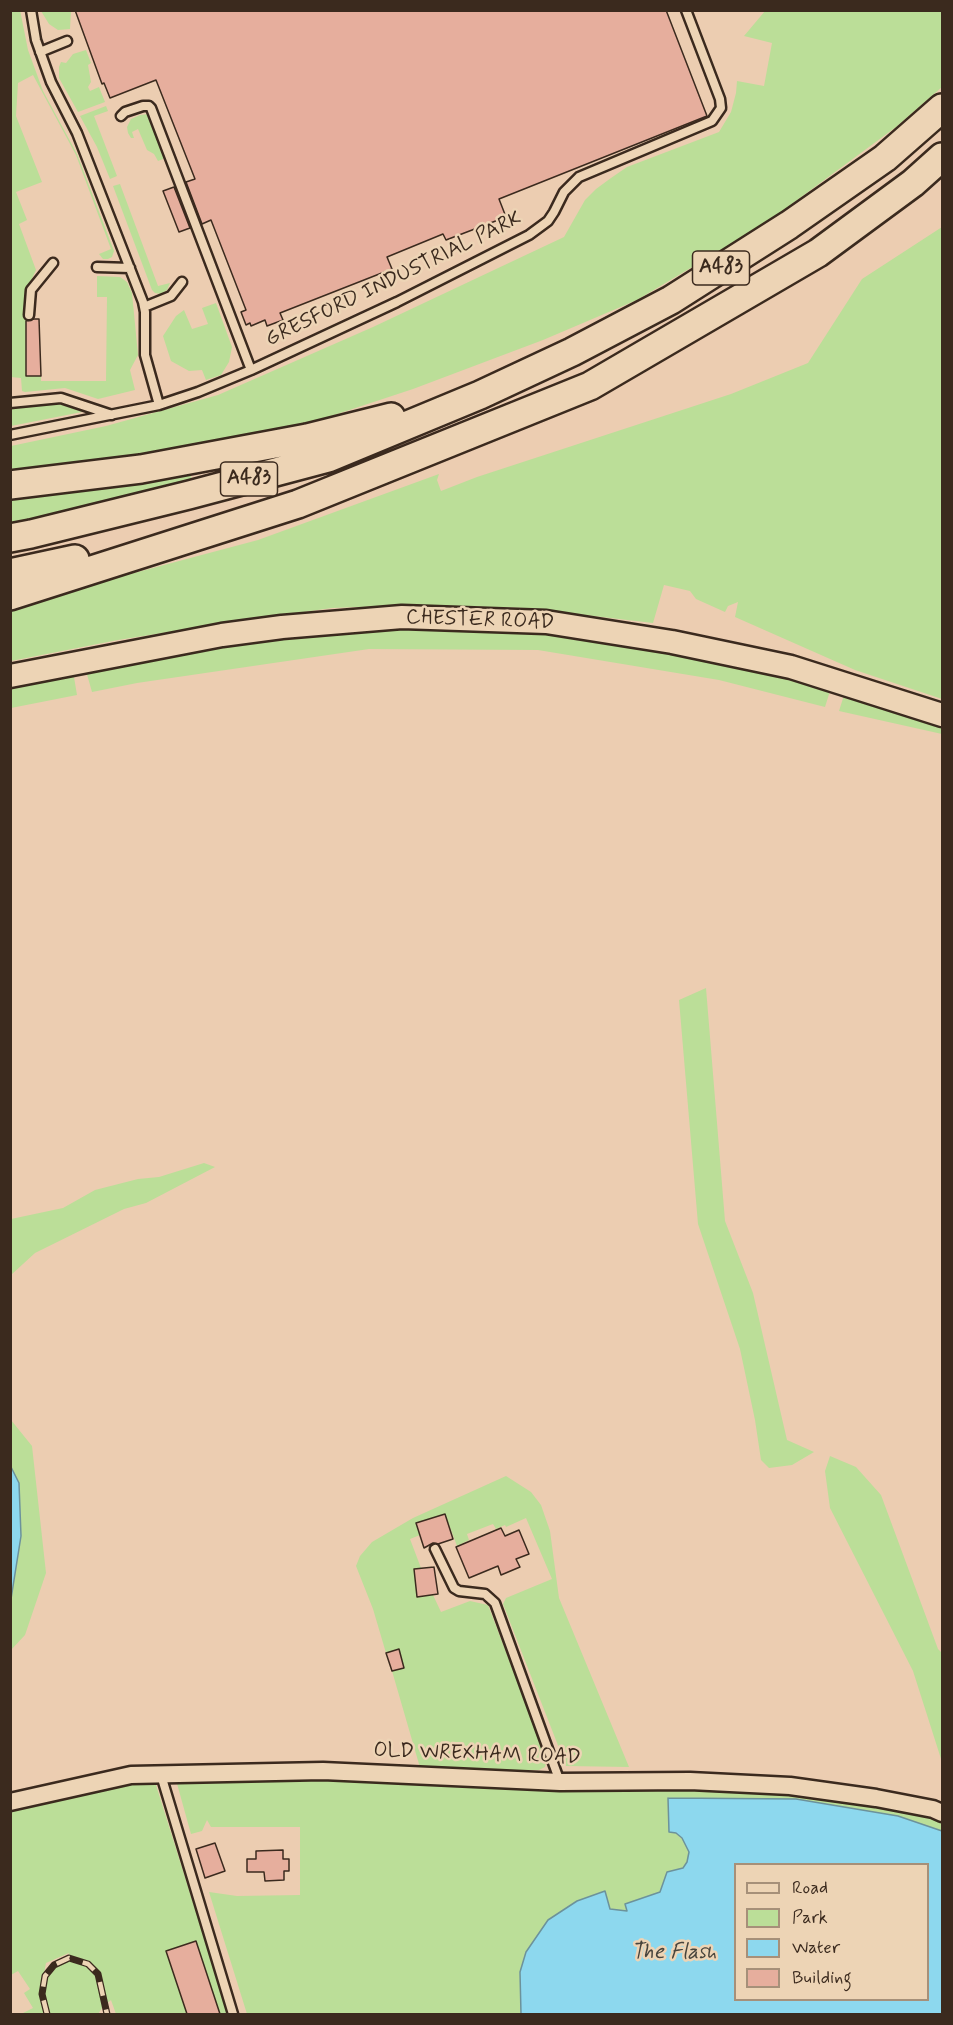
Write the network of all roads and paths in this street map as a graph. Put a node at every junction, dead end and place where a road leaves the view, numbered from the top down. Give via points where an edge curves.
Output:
1 (31, 10) edge
2 (686, 10) edge
3 (67, 41) dead end
4 (40, 52) junction
5 (942, 108) edge
6 (121, 116) dead end
7 (942, 157) edge
8 (53, 263) dead end
9 (97, 267) dead end
10 (130, 268) junction
11 (182, 282) dead end
12 (144, 307) junction
13 (29, 315) dead end
14 (251, 370) junction
15 (480, 395) junction
16 (10, 403) edge
17 (159, 405) junction
18 (114, 416) junction
19 (10, 435) edge
20 (10, 485) edge
21 (219, 528) junction
22 (10, 538) edge
23 (10, 573) edge
24 (10, 596) edge
25 (10, 676) edge
26 (942, 715) edge
27 (435, 1549) dead end
28 (161, 1775) junction
29 (560, 1782) junction
30 (10, 1802) edge
31 (942, 1813) edge
32 (233, 2014) edge

1 - 4 lane
2 - 14 lane, GRESFORD INDUSTRIAL PARK via 720,99 721,108 712,121 579,177 564,192 548,221 534,231 397,302
3 - 4 lane
4 - 10 lane
5 - 15 highway, A483 via 885,158 671,300
6 - 14 lane via 143,106 151,108
7 - 21 highway, A483 via 818,253 590,386 298,504
8 - 13 lane via 31,290
9 - 10 lane
10 - 12 lane
11 - 12 lane via 171,296
12 - 17 lane via 145,355
14 - 17 lane, GRESFORD INDUSTRIAL PARK
15 - 20 highway, A483 via 307,438 141,469
15 - 22 highway, A483 via 328,458
16 - 18 lane via 61,398
17 - 18 lane, GRESFORD INDUSTRIAL PARK
18 - 19 lane, GRESFORD INDUSTRIAL PARK
21 - 23 highway, A483
21 - 24 highway, A483
25 - 26 main road, CHESTER ROAD via 282,627 402,617 546,622 672,642 791,667
27 - 29 lane via 454,1588 485,1594 495,1603
28 - 29 street, OLD WREXHAM ROAD via 323,1771
28 - 30 street, OLD WREXHAM ROAD via 131,1775
28 - 32 lane
29 - 31 street, OLD WREXHAM ROAD via 690,1781 790,1786 876,1798

